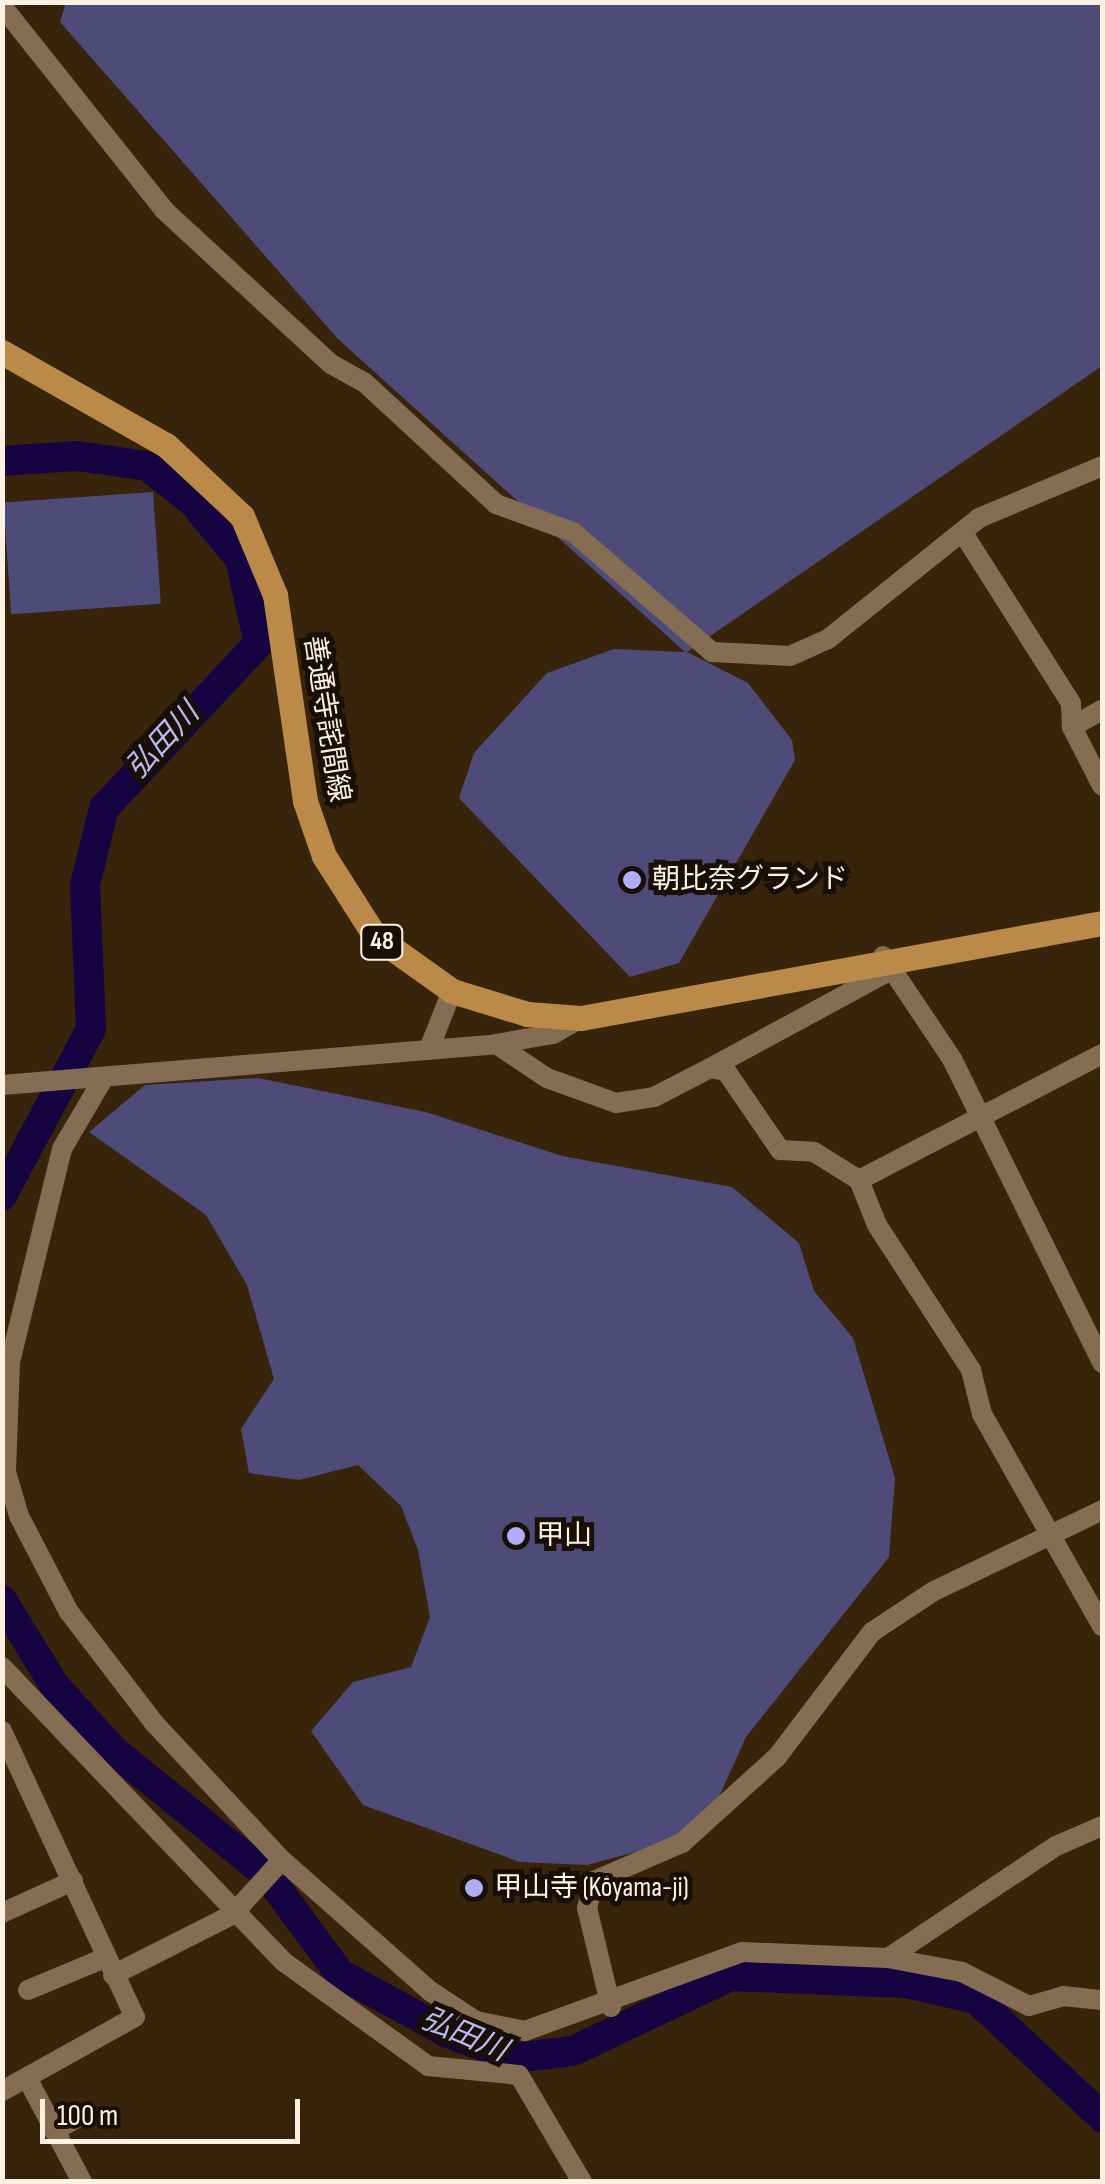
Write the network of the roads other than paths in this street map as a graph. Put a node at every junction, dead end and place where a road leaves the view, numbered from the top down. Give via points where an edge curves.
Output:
1 (3, 9) edge
2 (2, 352) edge
3 (1102, 466) edge
4 (963, 533) junction
5 (1102, 710) edge
6 (1072, 727) junction
7 (1102, 786) edge
8 (1102, 924) edge
9 (888, 962) junction
10 (452, 992) junction
11 (581, 1018) junction
12 (496, 1044) junction
13 (429, 1049) junction
14 (1102, 1054) edge
15 (710, 1068) junction
16 (97, 1079) junction
17 (2, 1085) edge
18 (979, 1117) junction
19 (858, 1180) junction
20 (1102, 1363) edge
21 (1102, 1510) edge
22 (1052, 1529) junction
23 (1102, 1626) edge
24 (2, 1666) edge
25 (2, 1731) edge
26 (1102, 1826) edge
27 (282, 1860) junction
28 (73, 1881) junction
29 (2, 1913) edge
30 (232, 1914) junction
31 (888, 1958) junction
32 (109, 1967) junction
33 (28, 1990) dead end
34 (1102, 2000) edge
35 (610, 2007) junction
36 (27, 2078) junction
37 (2, 2090) edge
38 (78, 2118) dead end
39 (54, 2131) junction
40 (82, 2182) edge
41 (582, 2182) edge

1 - 4 street via 164,210 331,364 364,382 496,504 574,532 712,652 790,656 828,638
2 - 10 main road, 善通寺詫間線 / 48 via 166,445 242,516 275,596 305,802 324,856 375,936
3 - 4 street via 997,507
4 - 6 street via 1071,703
5 - 6 street
6 - 7 street
8 - 9 main road, 善通寺詫間線 / 48
9 - 11 main road, 善通寺詫間線 / 48
9 - 15 street
9 - 18 street
10 - 11 main road, 善通寺詫間線 / 48 via 528,1014
10 - 13 street
11 - 12 street via 554,1034
12 - 13 street
12 - 15 street via 547,1078 616,1103
13 - 16 street
14 - 18 street
15 - 19 street via 726,1071 780,1150 814,1152
16 - 17 street
16 - 27 street via 62,1148 21,1312 6,1472 19,1516 93,1648
18 - 19 street
18 - 20 street
19 - 22 street
21 - 22 street
22 - 23 street
22 - 35 street via 872,1632 777,1757 682,1843 594,1880 586,1908
24 - 30 street
25 - 28 street
26 - 31 street via 1056,1846
27 - 30 street
27 - 35 street via 430,1992 476,2021 524,2031
28 - 29 street
28 - 32 street
30 - 32 street
30 - 41 street via 428,2066 519,2075
31 - 34 street via 962,1972 1029,2006 1063,1996
31 - 35 street via 742,1952
32 - 33 street
32 - 36 street via 135,2017
36 - 37 street
36 - 39 street
38 - 39 street
39 - 40 street

